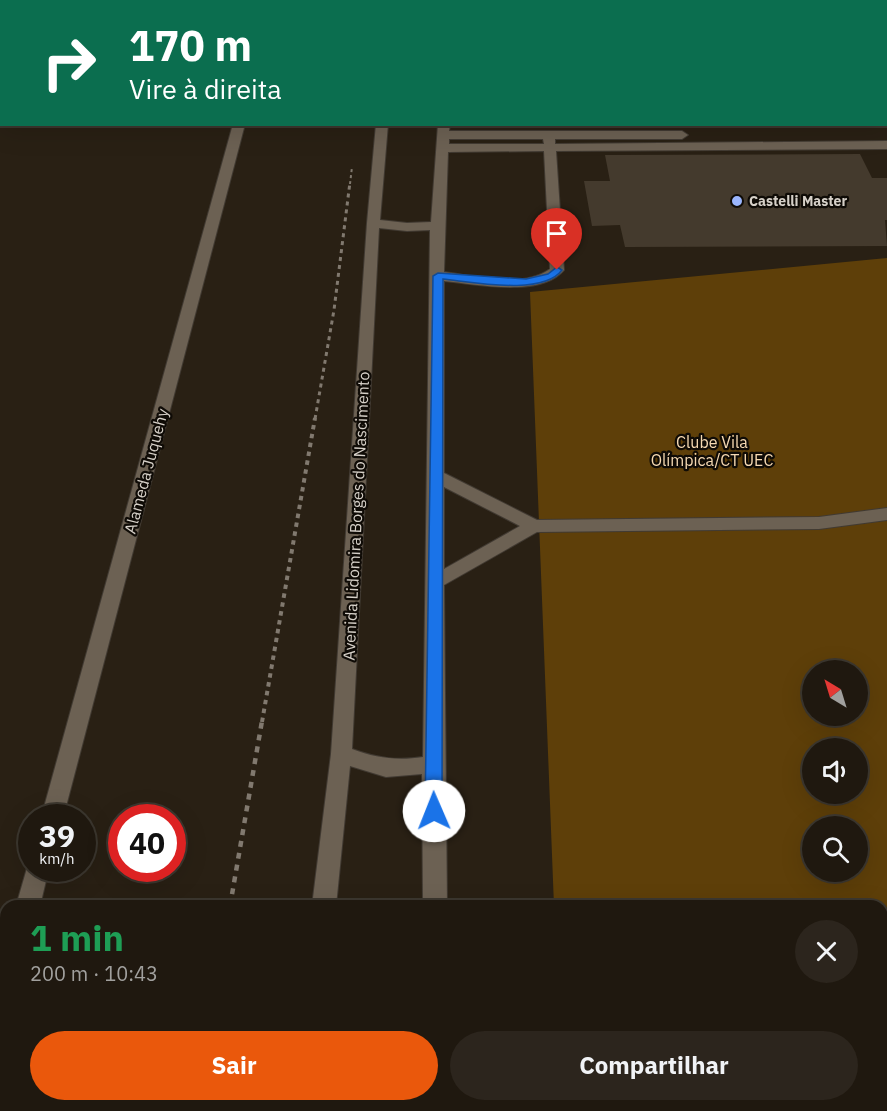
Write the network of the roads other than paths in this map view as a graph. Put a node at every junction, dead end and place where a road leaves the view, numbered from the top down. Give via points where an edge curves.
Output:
1 (238, 126) edge
2 (382, 126) edge
3 (887, 134) edge
4 (444, 136) edge
5 (549, 136) edge
6 (887, 146) edge
7 (373, 223) junction
8 (437, 226) junction
9 (438, 276) junction
10 (436, 476) junction
11 (887, 514) edge
12 (534, 526) junction
13 (435, 582) junction
14 (342, 754) junction
15 (433, 764) junction
16 (56, 804) edge
17 (34, 882) edge
18 (30, 900) edge
19 (325, 900) edge
20 (435, 900) edge

1 - 16 street, Alameda Juquehy
2 - 7 street, Avenida Lidomira Borges do Nascimento
3 - 5 street
4 - 5 street
4 - 8 street
5 - 6 street
5 - 9 street via 557,270 552,277 526,283
7 - 8 street
7 - 14 street, Avenida Lidomira Borges do Nascimento
8 - 9 street
9 - 10 street
10 - 12 street
10 - 13 street
11 - 12 street via 819,523
12 - 13 street
13 - 15 street
14 - 15 street via 385,770
14 - 19 street, Avenida Lidomira Borges do Nascimento
15 - 20 street
17 - 18 street

